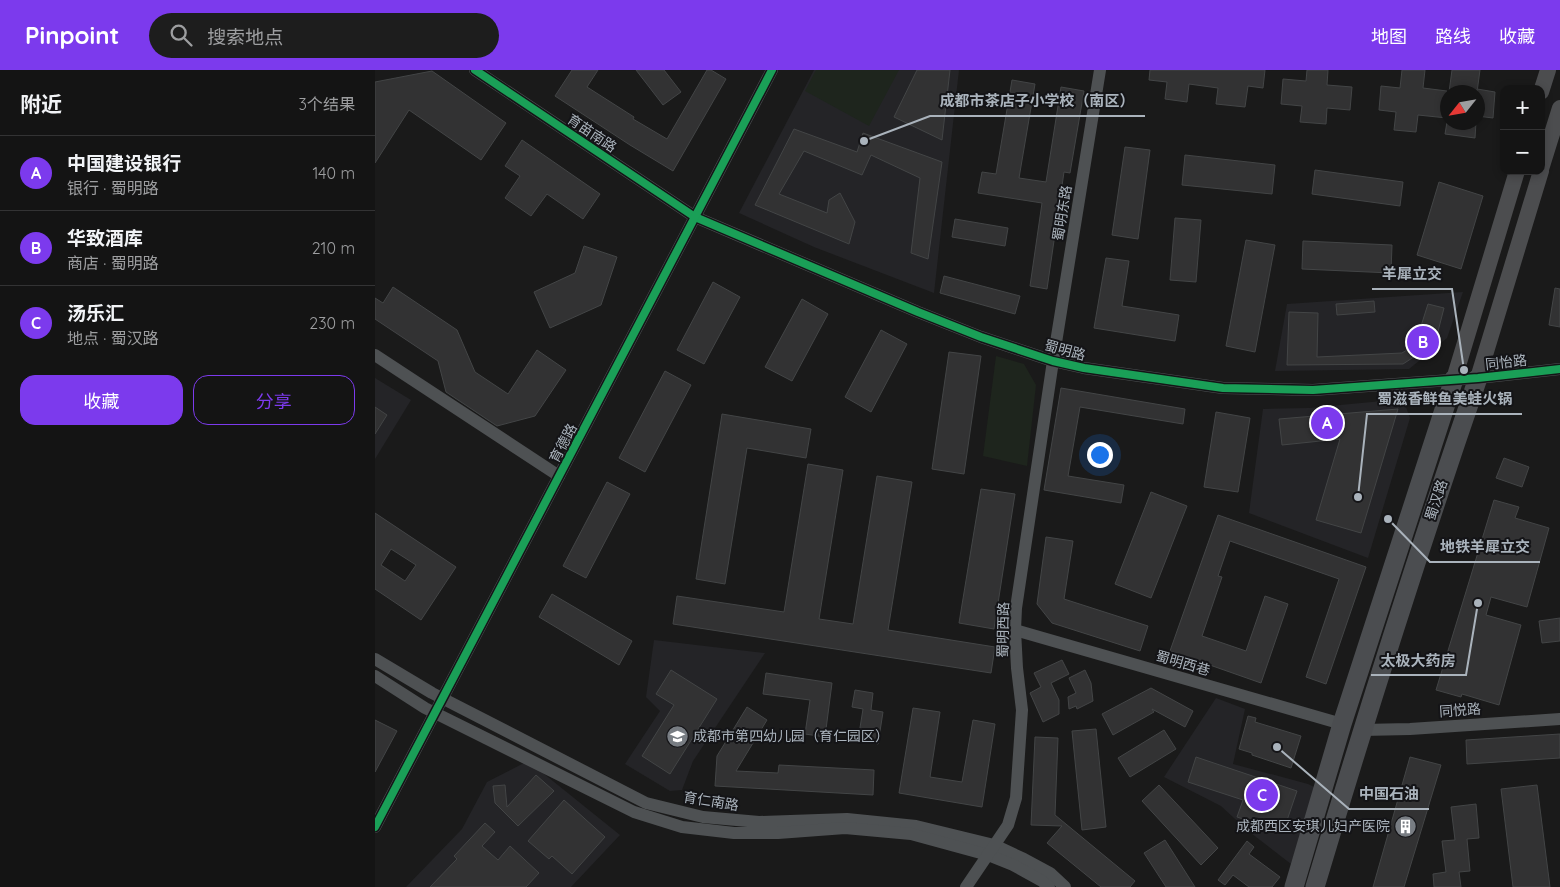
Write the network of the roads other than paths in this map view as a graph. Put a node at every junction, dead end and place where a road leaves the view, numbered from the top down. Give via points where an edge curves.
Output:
1 (475, 70) edge
2 (772, 70) edge
3 (1100, 70) edge
4 (1548, 70) edge
5 (1543, 85) edge
6 (1560, 108) edge
7 (1545, 157) edge
8 (1516, 175) edge
9 (1539, 175) edge
10 (695, 217) junction
11 (375, 355) edge
12 (1053, 361) junction
13 (1560, 370) edge
14 (1478, 378) junction
15 (1454, 379) junction
16 (559, 476) junction
17 (1015, 630) junction
18 (375, 659) edge
19 (375, 676) edge
20 (442, 699) junction
21 (435, 712) junction
22 (1560, 719) edge
23 (1343, 724) junction
24 (1362, 730) junction
25 (375, 827) edge
26 (991, 850) junction
27 (1295, 883) edge
28 (966, 887) edge
29 (1049, 887) edge
30 (1065, 887) edge
31 (1315, 887) edge

1 - 10 street, 育苗南路
2 - 10 street, 育德路
3 - 12 street, 蜀明东路
4 - 5 main road
6 - 7 main road, 蜀汉路
8 - 15 main road, 蜀汉路
9 - 14 main road, 蜀汉路
10 - 12 street, 蜀明路 via 918,312
10 - 16 street, 育德路
11 - 16 street
12 - 15 street, 蜀明路 via 1223,388 1313,390
12 - 17 street, 蜀明西路
13 - 14 street, 同怡路
14 - 15 street, 同怡路
14 - 24 highway, 蜀汉路
15 - 23 highway, 蜀汉路
16 - 20 street, 育德路
17 - 23 street, 蜀明西巷
17 - 26 street, 蜀明西路 via 1022,710 1016,798 1008,825
18 - 20 street, 育仁南路
19 - 21 street
20 - 21 street, 育德路
20 - 26 street, 育仁南路 via 646,803 722,819 759,822 847,819 916,826
21 - 25 street, 育德路
21 - 26 street via 634,812 682,827 734,834 845,828 911,834
22 - 24 street, 同悦路
23 - 27 highway, 蜀汉路
24 - 31 highway, 蜀汉路
26 - 28 street, 蜀明西路
26 - 29 street
26 - 30 street, 育仁南路 via 1024,858 1050,873

